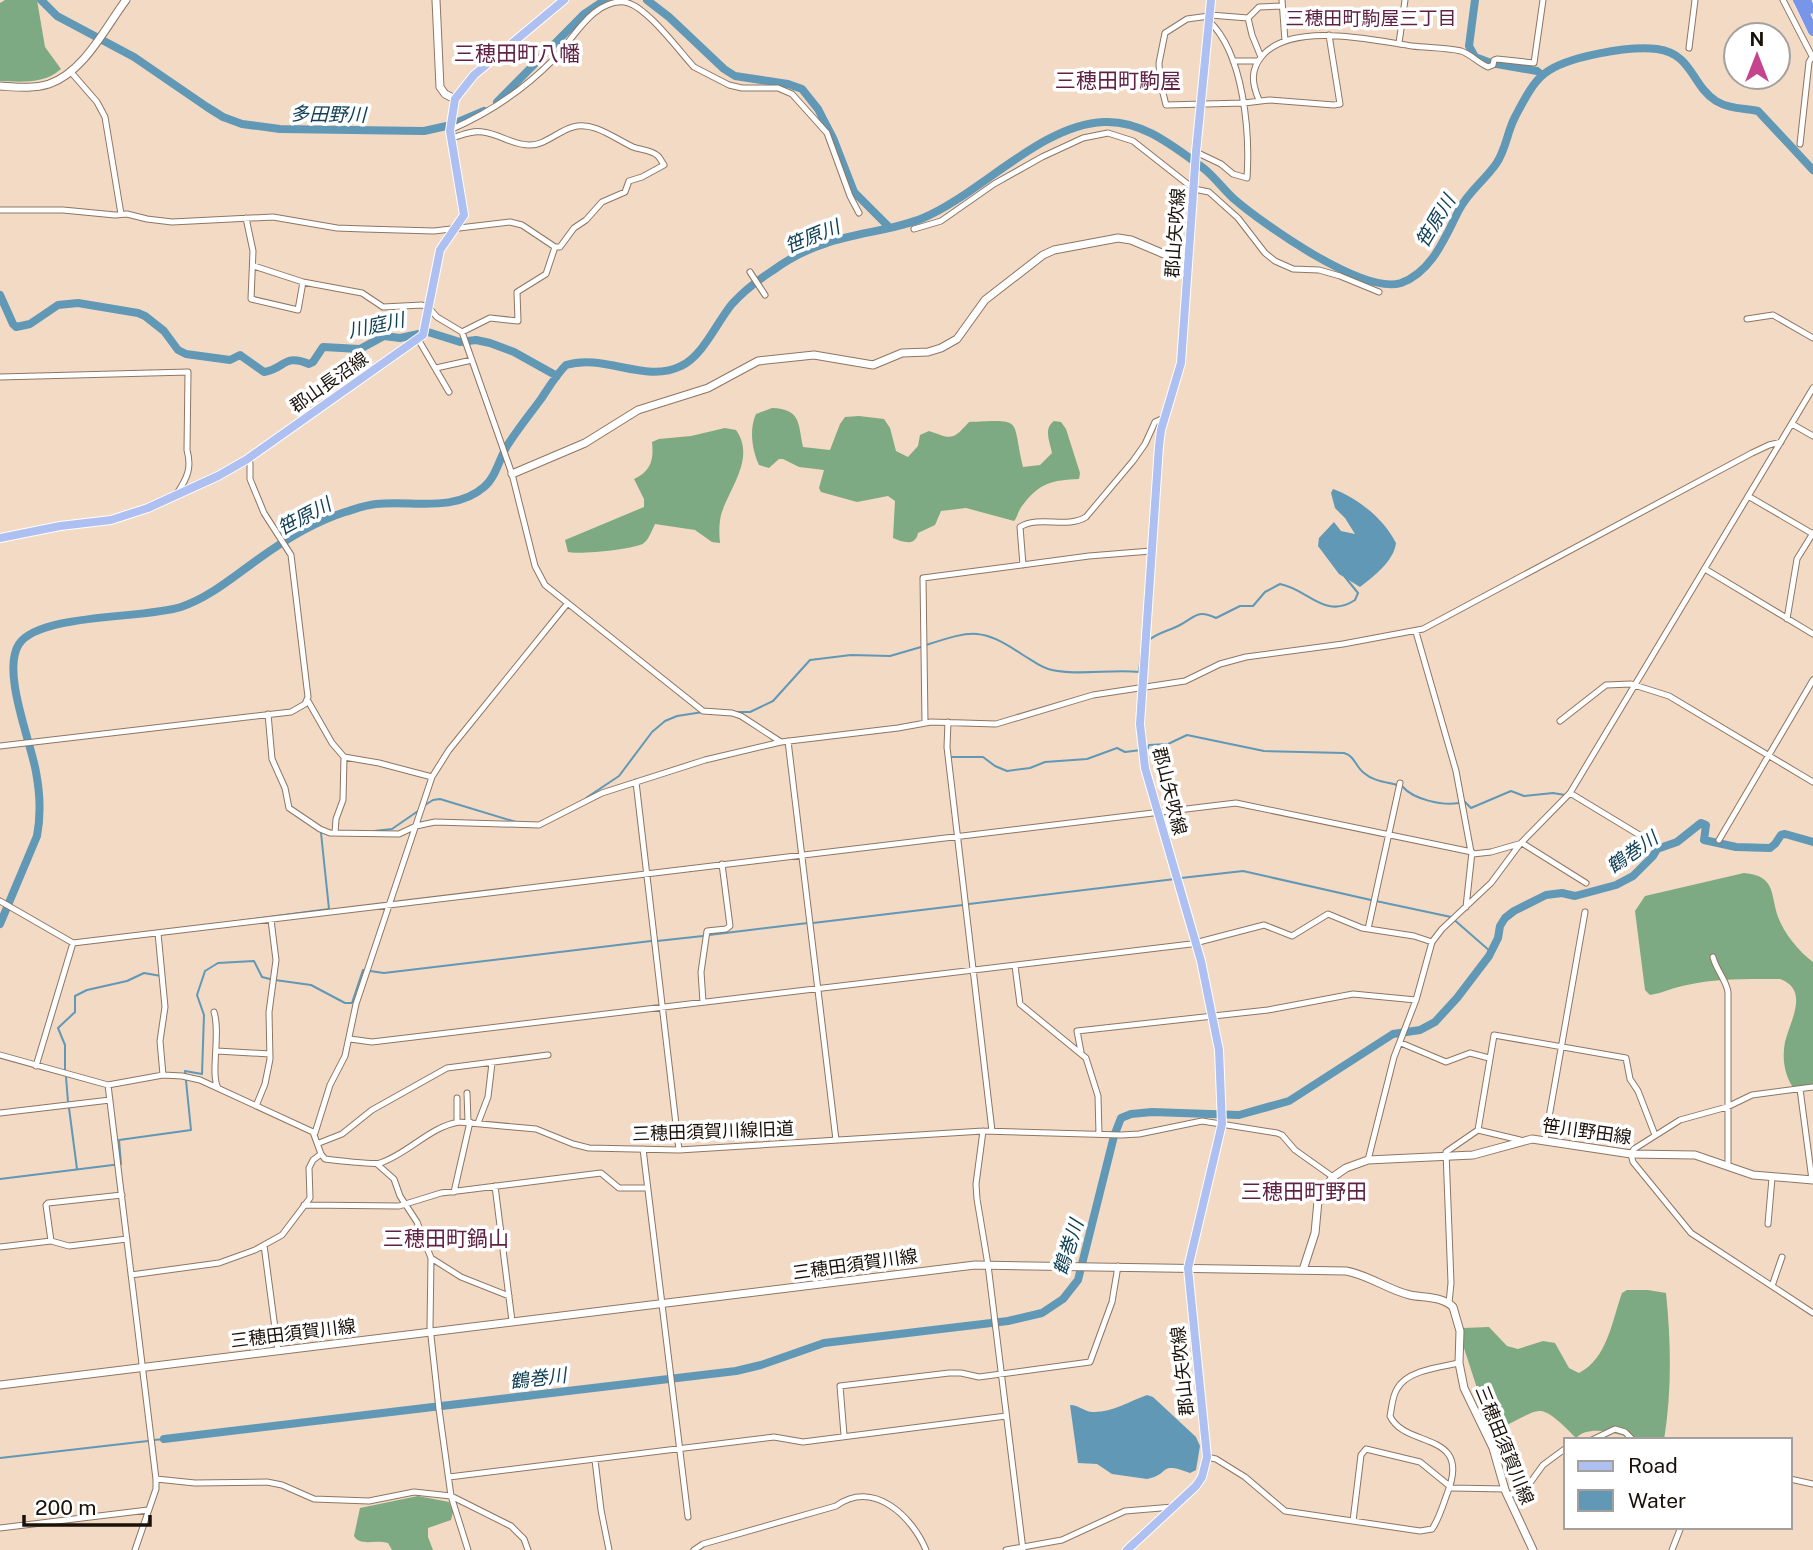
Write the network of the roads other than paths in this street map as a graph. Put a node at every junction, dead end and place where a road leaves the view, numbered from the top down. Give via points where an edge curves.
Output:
1 (126, 0) edge
2 (436, 0) edge
3 (565, 0) edge
4 (1211, 0) edge
5 (1405, 0) edge
6 (1543, 0) edge
7 (1695, 0) edge
8 (1783, 0) edge
9 (1282, 3) edge
10 (1805, 5) edge
11 (1209, 17) junction
12 (1248, 18) junction
13 (1813, 31) edge
14 (1329, 35) junction
15 (1284, 41) junction
16 (1399, 43) junction
17 (1689, 48) dead end
18 (1813, 58) edge
19 (1259, 59) junction
20 (1233, 61) junction
21 (70, 71) junction
22 (0, 86) edge
23 (1259, 100) junction
24 (454, 103) junction
25 (1244, 103) junction
26 (1200, 104) junction
27 (451, 134) junction
28 (1800, 144) dead end
29 (1196, 154) junction
30 (1194, 188) junction
31 (0, 210) edge
32 (859, 213) dead end
33 (121, 214) junction
34 (246, 218) junction
35 (456, 229) junction
36 (914, 229) dead end
37 (555, 247) junction
38 (1189, 252) junction
39 (254, 266) junction
40 (750, 272) dead end
41 (303, 282) junction
42 (1379, 292) dead end
43 (765, 295) dead end
44 (430, 309) junction
45 (1747, 319) dead end
46 (463, 334) junction
47 (418, 338) junction
48 (1813, 338) edge
49 (472, 360) junction
50 (436, 368) junction
51 (0, 377) edge
52 (1813, 388) edge
53 (449, 392) dead end
54 (1164, 418) junction
55 (1792, 424) junction
56 (1813, 436) edge
57 (1781, 442) junction
58 (246, 460) junction
59 (510, 470) junction
60 (175, 495) junction
61 (1748, 496) junction
62 (1813, 534) edge
63 (0, 538) edge
64 (1151, 551) junction
65 (1023, 565) junction
66 (1705, 569) junction
67 (567, 604) junction
68 (1787, 620) junction
69 (1416, 632) junction
70 (1813, 634) edge
71 (1813, 680) edge
72 (1635, 686) junction
73 (1143, 687) junction
74 (308, 701) junction
75 (268, 715) junction
76 (1560, 721) dead end
77 (948, 722) junction
78 (925, 723) junction
79 (788, 741) junction
80 (780, 742) junction
81 (0, 746) edge
82 (1769, 755) junction
83 (344, 757) junction
84 (432, 777) junction
85 (636, 782) junction
86 (1813, 782) edge
87 (1400, 783) dead end
88 (1570, 793) junction
89 (1157, 813) junction
90 (416, 826) junction
91 (335, 833) junction
92 (1389, 835) junction
93 (957, 837) junction
94 (1646, 839) dead end
95 (1719, 840) dead end
96 (1520, 844) junction
97 (1472, 853) junction
98 (802, 855) junction
99 (722, 864) junction
100 (647, 874) junction
101 (1586, 883) dead end
102 (0, 901) edge
103 (388, 905) junction
104 (1466, 906) junction
105 (1585, 912) dead end
106 (271, 920) junction
107 (1368, 929) junction
108 (158, 933) junction
109 (1432, 942) junction
110 (73, 943) junction
111 (1195, 943) junction
112 (1713, 957) dead end
113 (1015, 966) junction
114 (973, 971) junction
115 (818, 989) junction
116 (1416, 1000) junction
117 (703, 1002) junction
118 (663, 1007) junction
119 (214, 1012) dead end
120 (1214, 1017) junction
121 (350, 1039) junction
122 (1401, 1043) junction
123 (1561, 1046) junction
124 (217, 1051) junction
125 (1081, 1052) junction
126 (270, 1054) junction
127 (0, 1055) edge
128 (548, 1055) dead end
129 (1489, 1058) junction
130 (492, 1063) junction
131 (36, 1066) junction
132 (163, 1075) junction
133 (108, 1085) junction
134 (1813, 1087) edge
135 (219, 1088) junction
136 (1800, 1089) junction
137 (467, 1093) dead end
138 (457, 1098) dead end
139 (110, 1100) junction
140 (256, 1106) junction
141 (1727, 1107) junction
142 (0, 1113) edge
143 (1221, 1116) junction
144 (457, 1122) junction
145 (469, 1122) junction
146 (478, 1123) junction
147 (1478, 1130) junction
148 (983, 1131) junction
149 (992, 1131) junction
150 (315, 1133) junction
151 (1099, 1134) junction
152 (1655, 1135) junction
153 (836, 1140) junction
154 (1520, 1140) junction
155 (1545, 1140) junction
156 (319, 1143) junction
157 (642, 1149) junction
158 (679, 1150) junction
159 (321, 1154) junction
160 (1631, 1154) junction
161 (1446, 1156) junction
162 (1368, 1160) junction
163 (377, 1164) junction
164 (1728, 1165) junction
165 (1333, 1177) junction
166 (1772, 1178) junction
167 (1812, 1180) edge
168 (495, 1186) junction
169 (647, 1188) junction
170 (454, 1192) junction
171 (122, 1195) junction
172 (406, 1204) junction
173 (304, 1205) junction
174 (1768, 1224) dead end
175 (127, 1239) junction
176 (51, 1241) junction
177 (264, 1245) junction
178 (0, 1247) edge
179 (1782, 1257) dead end
180 (431, 1258) junction
181 (988, 1265) junction
182 (1118, 1266) junction
183 (1188, 1268) junction
184 (1303, 1270) junction
185 (131, 1275) junction
186 (1772, 1286) junction
187 (509, 1296) junction
188 (1449, 1303) junction
189 (662, 1305) junction
190 (1813, 1313) edge
191 (512, 1321) junction
192 (431, 1331) junction
193 (278, 1351) junction
194 (1459, 1363) junction
195 (142, 1367) junction
196 (1001, 1373) junction
197 (0, 1385) edge
198 (1006, 1416) junction
199 (844, 1436) junction
200 (1596, 1438) edge
201 (1631, 1438) edge
202 (1564, 1449) edge
203 (680, 1450) junction
204 (1207, 1457) junction
205 (595, 1460) junction
206 (449, 1477) junction
207 (156, 1479) junction
208 (1792, 1479) edge
209 (1813, 1484) edge
210 (1450, 1487) junction
211 (1506, 1492) junction
212 (451, 1496) junction
213 (1173, 1507) junction
214 (148, 1510) junction
215 (688, 1517) dead end
216 (1353, 1521) junction
217 (0, 1528) edge
218 (1680, 1529) edge
219 (1023, 1549) edge
220 (135, 1550) edge
221 (468, 1550) edge
222 (528, 1550) edge
223 (609, 1550) edge
224 (694, 1550) edge
225 (926, 1550) edge
226 (1006, 1550) edge
227 (1127, 1550) edge
228 (1533, 1550) edge
229 (1672, 1550) edge

1 - 21 main road
2 - 24 main road via 440,87
3 - 24 main road via 474,75
4 - 11 main road, 郡山矢吹線
5 - 16 street
6 - 16 street via 1535,63 1497,59 1488,67 1461,51
7 - 17 street
8 - 18 street
9 - 12 street via 1258,7
9 - 15 street
10 - 13 highway
11 - 12 street
11 - 20 street
11 - 26 main road, 郡山矢吹線
11 - 26 street via 1192,17 1167,30 1159,62 1166,105
12 - 19 street
14 - 15 street
14 - 16 street
14 - 23 street via 1340,104
15 - 19 street via 1271,46
18 - 28 street
19 - 20 street
19 - 23 street via 1252,84
20 - 25 street
21 - 22 main road via 43,86
21 - 33 street via 105,117
23 - 25 street
24 - 27 main road, 郡山長沼線
25 - 26 street
25 - 29 street via 1247,177
26 - 29 main road, 郡山矢吹線
27 - 32 street via 551,62 592,14 624,2 643,11 701,72 742,88 778,88 792,94 827,133
27 - 35 main road, 郡山長沼線 via 464,215
27 - 37 street via 482,131 539,145 557,133 587,126 658,156 662,167 629,181 625,192 602,202
29 - 30 main road, 郡山矢吹線
30 - 36 street via 1133,141 1105,133 1042,157 941,222
30 - 38 main road, 郡山矢吹線
30 - 42 street via 1204,190 1238,218 1275,261 1340,276
31 - 33 street
33 - 34 street via 172,222
34 - 35 street via 282,217 346,229
34 - 39 street
35 - 37 street via 516,223
35 - 44 main road, 郡山長沼線 via 440,250
37 - 46 street via 546,274 517,292 518,321 491,318
38 - 54 main road, 郡山矢吹線 via 1181,363
38 - 59 main road via 1164,254 1118,238 1050,251 985,300 957,339 941,348 902,353 873,365 814,355 760,360 708,388 638,410 578,447
39 - 41 street
39 - 41 street via 251,299 298,310
40 - 43 street
41 - 44 street via 362,293 383,307 418,304
44 - 46 street
44 - 47 main road, 郡山長沼線
45 - 48 street via 1773,315
46 - 49 street
47 - 50 street
47 - 58 main road, 郡山長沼線
49 - 50 street
49 - 59 street
50 - 53 street
51 - 60 street via 188,372 190,460 187,479
52 - 55 street
54 - 64 main road, 郡山矢吹線
54 - 65 street via 1154,422 1133,461 1086,517 1020,527
55 - 56 street
55 - 57 street
57 - 61 street
57 - 69 street
58 - 60 main road, 郡山長沼線
58 - 74 street via 251,484 291,555
59 - 67 street via 535,566 545,585
60 - 63 main road, 郡山長沼線 via 111,520
61 - 62 street
61 - 66 street
62 - 68 street via 1797,559
64 - 65 street
64 - 73 main road, 郡山矢吹線
65 - 78 street via 922,579
66 - 68 street
66 - 72 street
67 - 80 street via 703,711 741,716
67 - 84 street
68 - 70 street
69 - 73 street via 1246,657 1185,681
69 - 97 street via 1456,771
71 - 82 street
72 - 76 street via 1606,685
72 - 82 street via 1669,696
72 - 88 street
73 - 77 street via 1071,701 996,724
73 - 89 main road, 郡山矢吹線 via 1142,753
74 - 75 street via 294,711
74 - 83 street
75 - 81 street
75 - 91 street via 272,759 289,808 320,829
77 - 78 street
77 - 93 street
78 - 79 street
79 - 80 street
79 - 98 street
80 - 85 street
82 - 86 street
82 - 95 street
83 - 84 street
83 - 91 street via 343,800
84 - 90 street
85 - 90 street via 594,796 539,825 435,822
85 - 100 street
87 - 92 street
88 - 94 street
88 - 96 street
89 - 92 street via 1244,803
89 - 93 street
89 - 111 main road, 郡山矢吹線
90 - 91 street via 399,834
90 - 103 street
92 - 97 street
92 - 107 street
93 - 98 street
93 - 114 street
96 - 97 street
96 - 101 street
96 - 104 street via 1491,884
97 - 104 street
98 - 99 street
98 - 115 street
99 - 100 street
99 - 117 street via 730,926 707,931 701,972
100 - 103 street
100 - 118 street
102 - 110 street
103 - 106 street
103 - 121 street via 356,1004
104 - 109 street
105 - 123 street
106 - 108 street
106 - 126 street via 276,960
107 - 109 street
107 - 111 street via 1328,914 1292,936 1264,925
108 - 110 street
108 - 132 street via 165,1007 160,1041
109 - 116 street
110 - 131 street
111 - 113 street
111 - 120 main road, 郡山矢吹線
112 - 141 street via 1728,992
113 - 114 street
113 - 125 street via 1020,1004
114 - 115 street
114 - 149 street
115 - 117 street
115 - 153 street
116 - 120 street via 1353,994
116 - 122 street
117 - 118 street
118 - 121 street via 372,1042
118 - 158 street
119 - 124 street
120 - 125 street via 1077,1031
120 - 143 main road, 郡山矢吹線
121 - 150 street
122 - 129 street via 1445,1062 1470,1053
122 - 162 street
123 - 129 street via 1494,1035
123 - 152 street via 1627,1058 1630,1079
123 - 155 street
124 - 126 street
124 - 135 street via 215,1079
125 - 151 street via 1097,1092
126 - 140 street
127 - 131 street
128 - 130 street
129 - 147 street
130 - 146 street via 488,1097
130 - 156 street via 447,1068 372,1111 342,1135
131 - 133 street
132 - 133 street
132 - 135 street
133 - 139 street
134 - 136 street
135 - 140 street
136 - 141 street via 1752,1095
136 - 167 street
137 - 145 street
138 - 144 street
139 - 142 street
139 - 171 street
140 - 150 street
141 - 152 street via 1680,1120
141 - 164 street
143 - 151 street, 三穂田須賀川線旧道 via 1139,1133
143 - 165 street, 三穂田須賀川線旧道 via 1282,1135
143 - 183 main road, 郡山矢吹線
144 - 145 street, 三穂田須賀川線旧道
144 - 163 street, 三穂田須賀川線旧道
145 - 146 street, 三穂田須賀川線旧道
145 - 170 street
146 - 157 street, 三穂田須賀川線旧道 via 536,1129 580,1146
147 - 154 street
147 - 161 street
148 - 149 street, 三穂田須賀川線旧道
148 - 153 street, 三穂田須賀川線旧道
148 - 181 street via 976,1190
149 - 151 street, 三穂田須賀川線旧道
150 - 156 street
152 - 160 street
153 - 158 street, 三穂田須賀川線旧道
154 - 155 main road, 笹川野田線
154 - 161 main road, 笹川野田線 via 1473,1154
155 - 160 main road, 笹川野田線
156 - 159 street
157 - 158 street, 三穂田須賀川線旧道
157 - 169 street
159 - 163 street via 328,1160
159 - 173 street via 309,1168 311,1194
160 - 164 main road, 笹川野田線 via 1695,1155
160 - 186 street via 1691,1233
161 - 162 main road, 笹川野田線
161 - 188 street
162 - 165 main road, 笹川野田線
163 - 172 street via 393,1177
164 - 166 main road, 笹川野田線
165 - 184 main road via 1318,1201 1315,1234
166 - 167 main road, 笹川野田線
166 - 174 street
168 - 169 street via 601,1173 620,1188
168 - 170 street
168 - 187 street
169 - 189 street
170 - 172 street
171 - 175 street
171 - 176 street via 48,1203
172 - 173 street
172 - 180 street
173 - 177 street via 286,1232
175 - 176 street via 69,1246
175 - 185 street
176 - 178 street
177 - 185 street via 219,1263
177 - 193 street
179 - 186 street
180 - 187 street via 461,1277
180 - 192 street
181 - 182 main road, 三穂田須賀川線
181 - 189 main road, 三穂田須賀川線
181 - 196 street
182 - 183 main road, 三穂田須賀川線
182 - 196 street via 1112,1302 1090,1362
183 - 184 main road, 三穂田須賀川線
183 - 204 main road, 郡山矢吹線
184 - 188 main road, 三穂田須賀川線 via 1351,1272 1408,1295
185 - 195 street
186 - 190 street
187 - 191 street
188 - 194 main road, 三穂田須賀川線 via 1459,1323
189 - 191 main road, 三穂田須賀川線
189 - 203 street
191 - 192 main road, 三穂田須賀川線
192 - 193 main road, 三穂田須賀川線
192 - 206 street
193 - 195 main road, 三穂田須賀川線
194 - 210 street via 1407,1379 1398,1387 1390,1416 1400,1427 1446,1451 1452,1464
194 - 211 main road, 三穂田須賀川線 via 1466,1394 1493,1448
195 - 197 main road, 三穂田須賀川線
195 - 207 street
196 - 198 street
196 - 199 street via 976,1377 949,1373 840,1386
198 - 199 street
198 - 219 street
199 - 203 street via 797,1443 774,1437
200 - 201 street via 1615,1429
202 - 211 street via 1543,1465 1530,1483
203 - 205 street
203 - 215 street
204 - 213 main road, 郡山矢吹線 via 1196,1486
204 - 216 street via 1245,1477 1285,1511
205 - 206 street
205 - 223 street
206 - 212 street
207 - 212 street via 267,1482 314,1499 369,1501 414,1492
207 - 214 street
208 - 209 street
210 - 211 street
210 - 216 street via 1432,1530
210 - 216 street via 1420,1462 1365,1450
211 - 228 main road, 三穂田須賀川線
212 - 221 street
212 - 222 street via 511,1526
213 - 219 street via 1125,1511 1062,1540
213 - 227 main road, 郡山矢吹線
214 - 217 street
214 - 220 street
218 - 229 street
219 - 226 street
224 - 225 street via 862,1496 891,1506 914,1526

